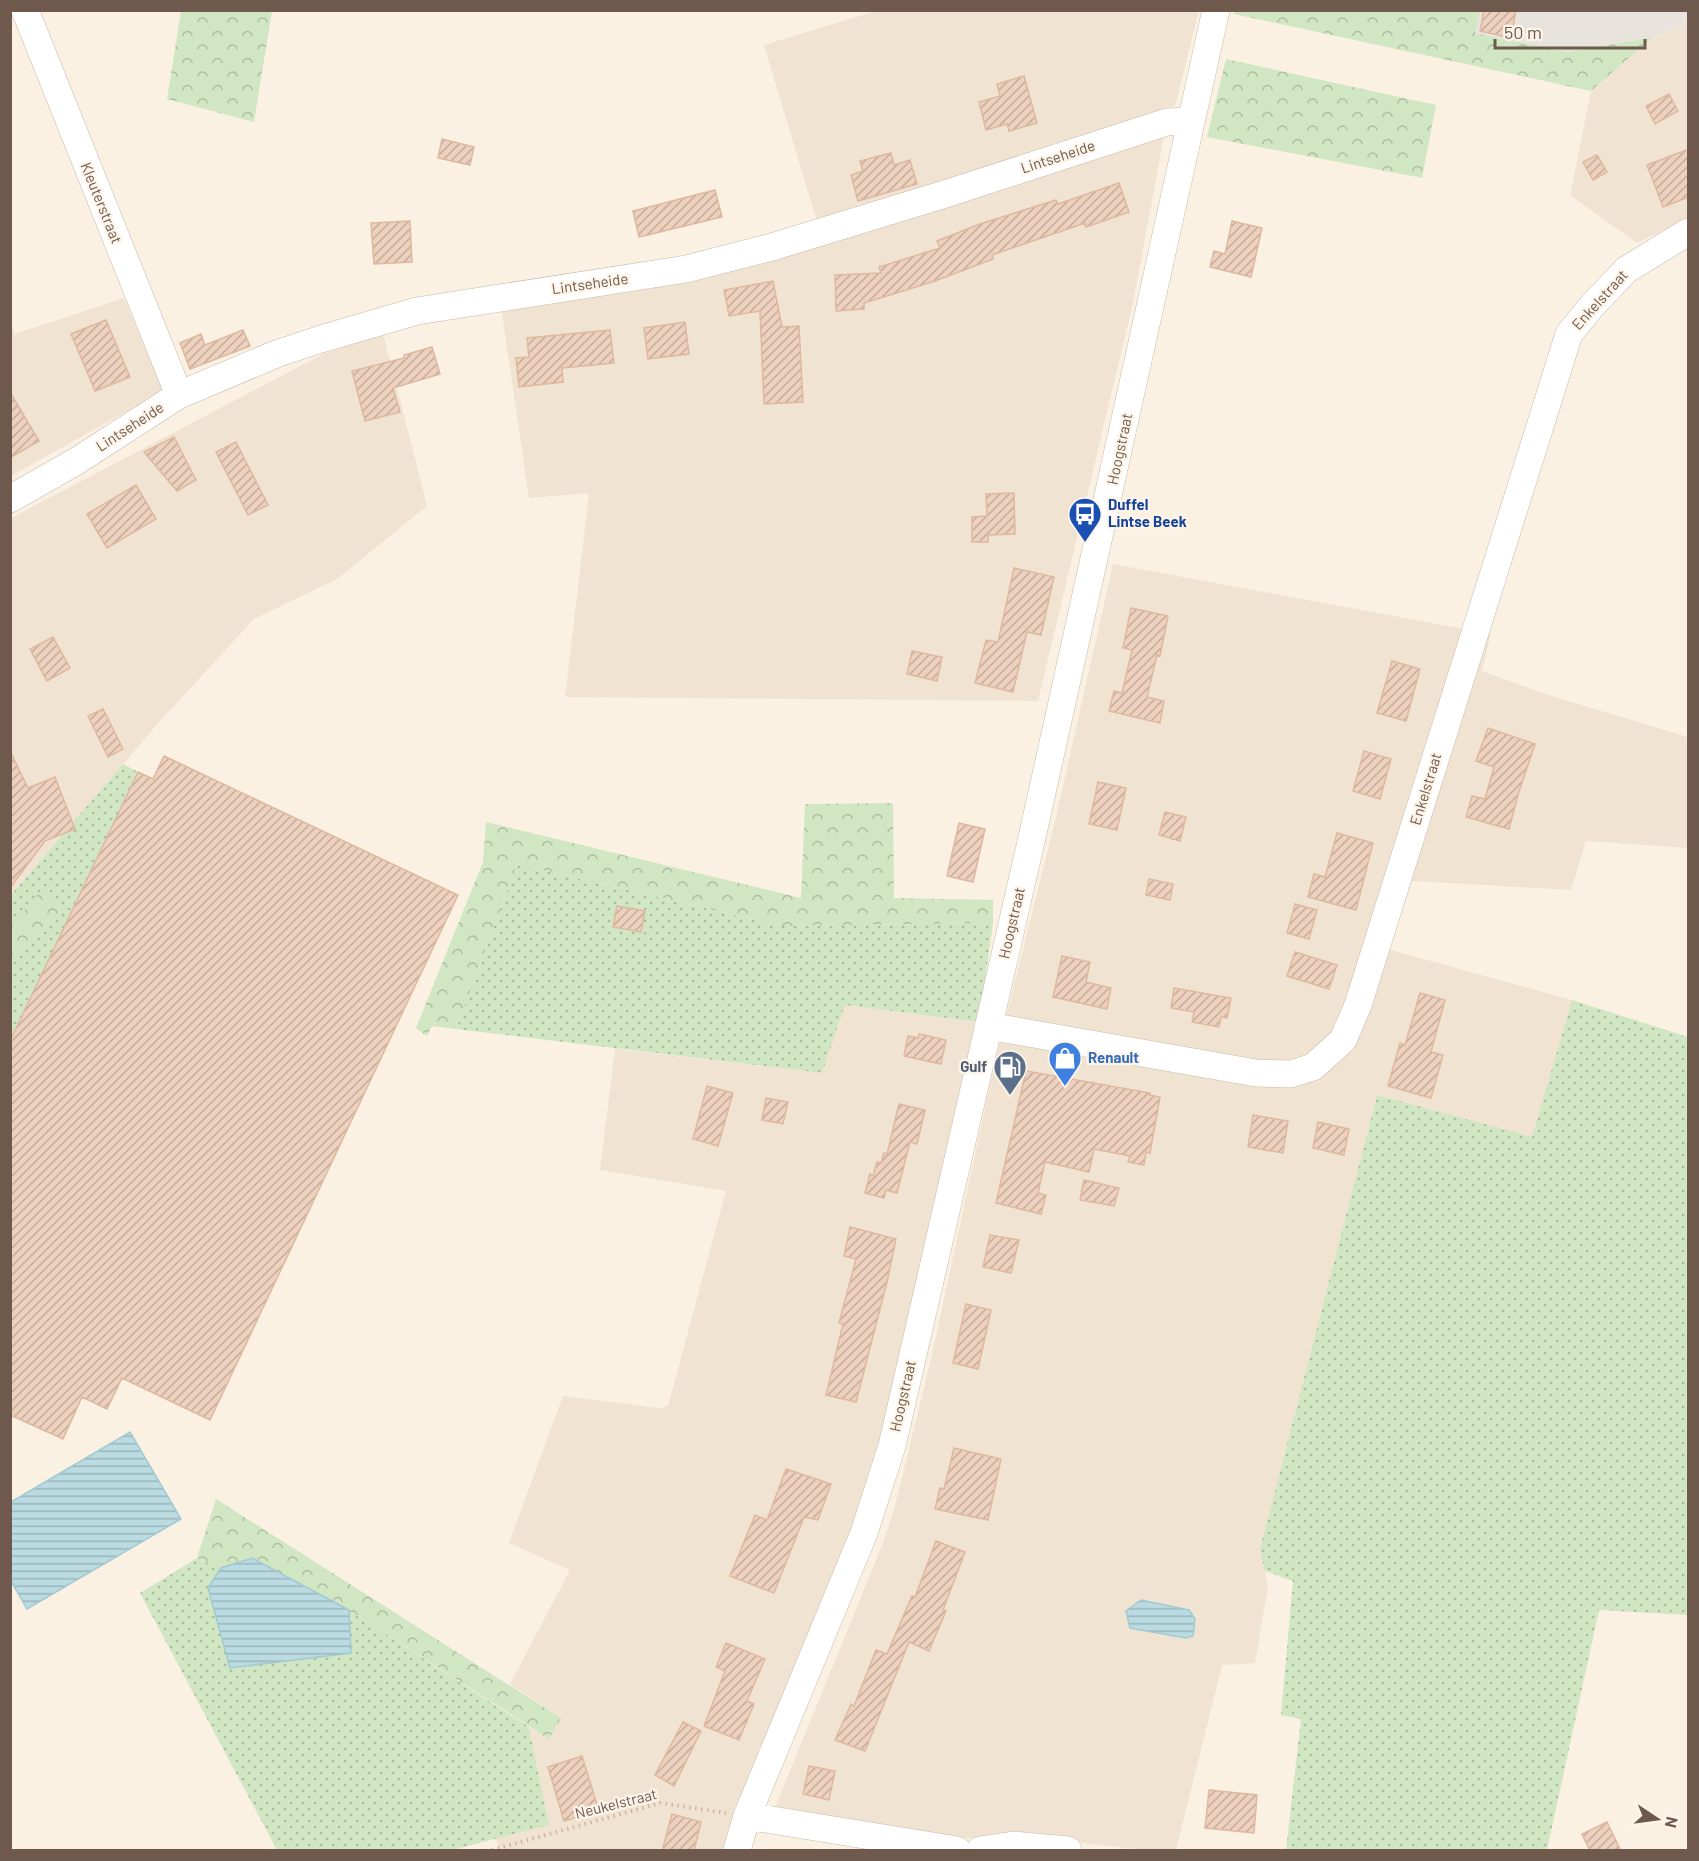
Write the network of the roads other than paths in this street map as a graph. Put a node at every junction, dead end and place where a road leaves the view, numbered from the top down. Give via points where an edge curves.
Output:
1 (25, 10) edge
2 (1216, 10) edge
3 (1191, 122) junction
4 (1689, 232) edge
5 (179, 395) junction
6 (10, 499) edge
7 (988, 1026) junction
8 (747, 1816) junction
9 (737, 1851) edge
10 (957, 1851) edge
11 (980, 1851) edge
12 (1068, 1851) edge

1 - 5 street, Kleuterstraat
2 - 3 street, Hoogstraat
3 - 5 street, Lintseheide via 1167,122 945,194 686,269 417,311 276,354
3 - 7 street, Hoogstraat
4 - 7 street, Enkelstraat via 1626,270 1569,334 1358,1005 1343,1040 1313,1067 1291,1074 1256,1073
5 - 6 street, Lintseheide
7 - 8 street, Hoogstraat via 892,1446 864,1533
8 - 9 street, Hoogstraat
8 - 10 street
11 - 12 street via 1014,1845

